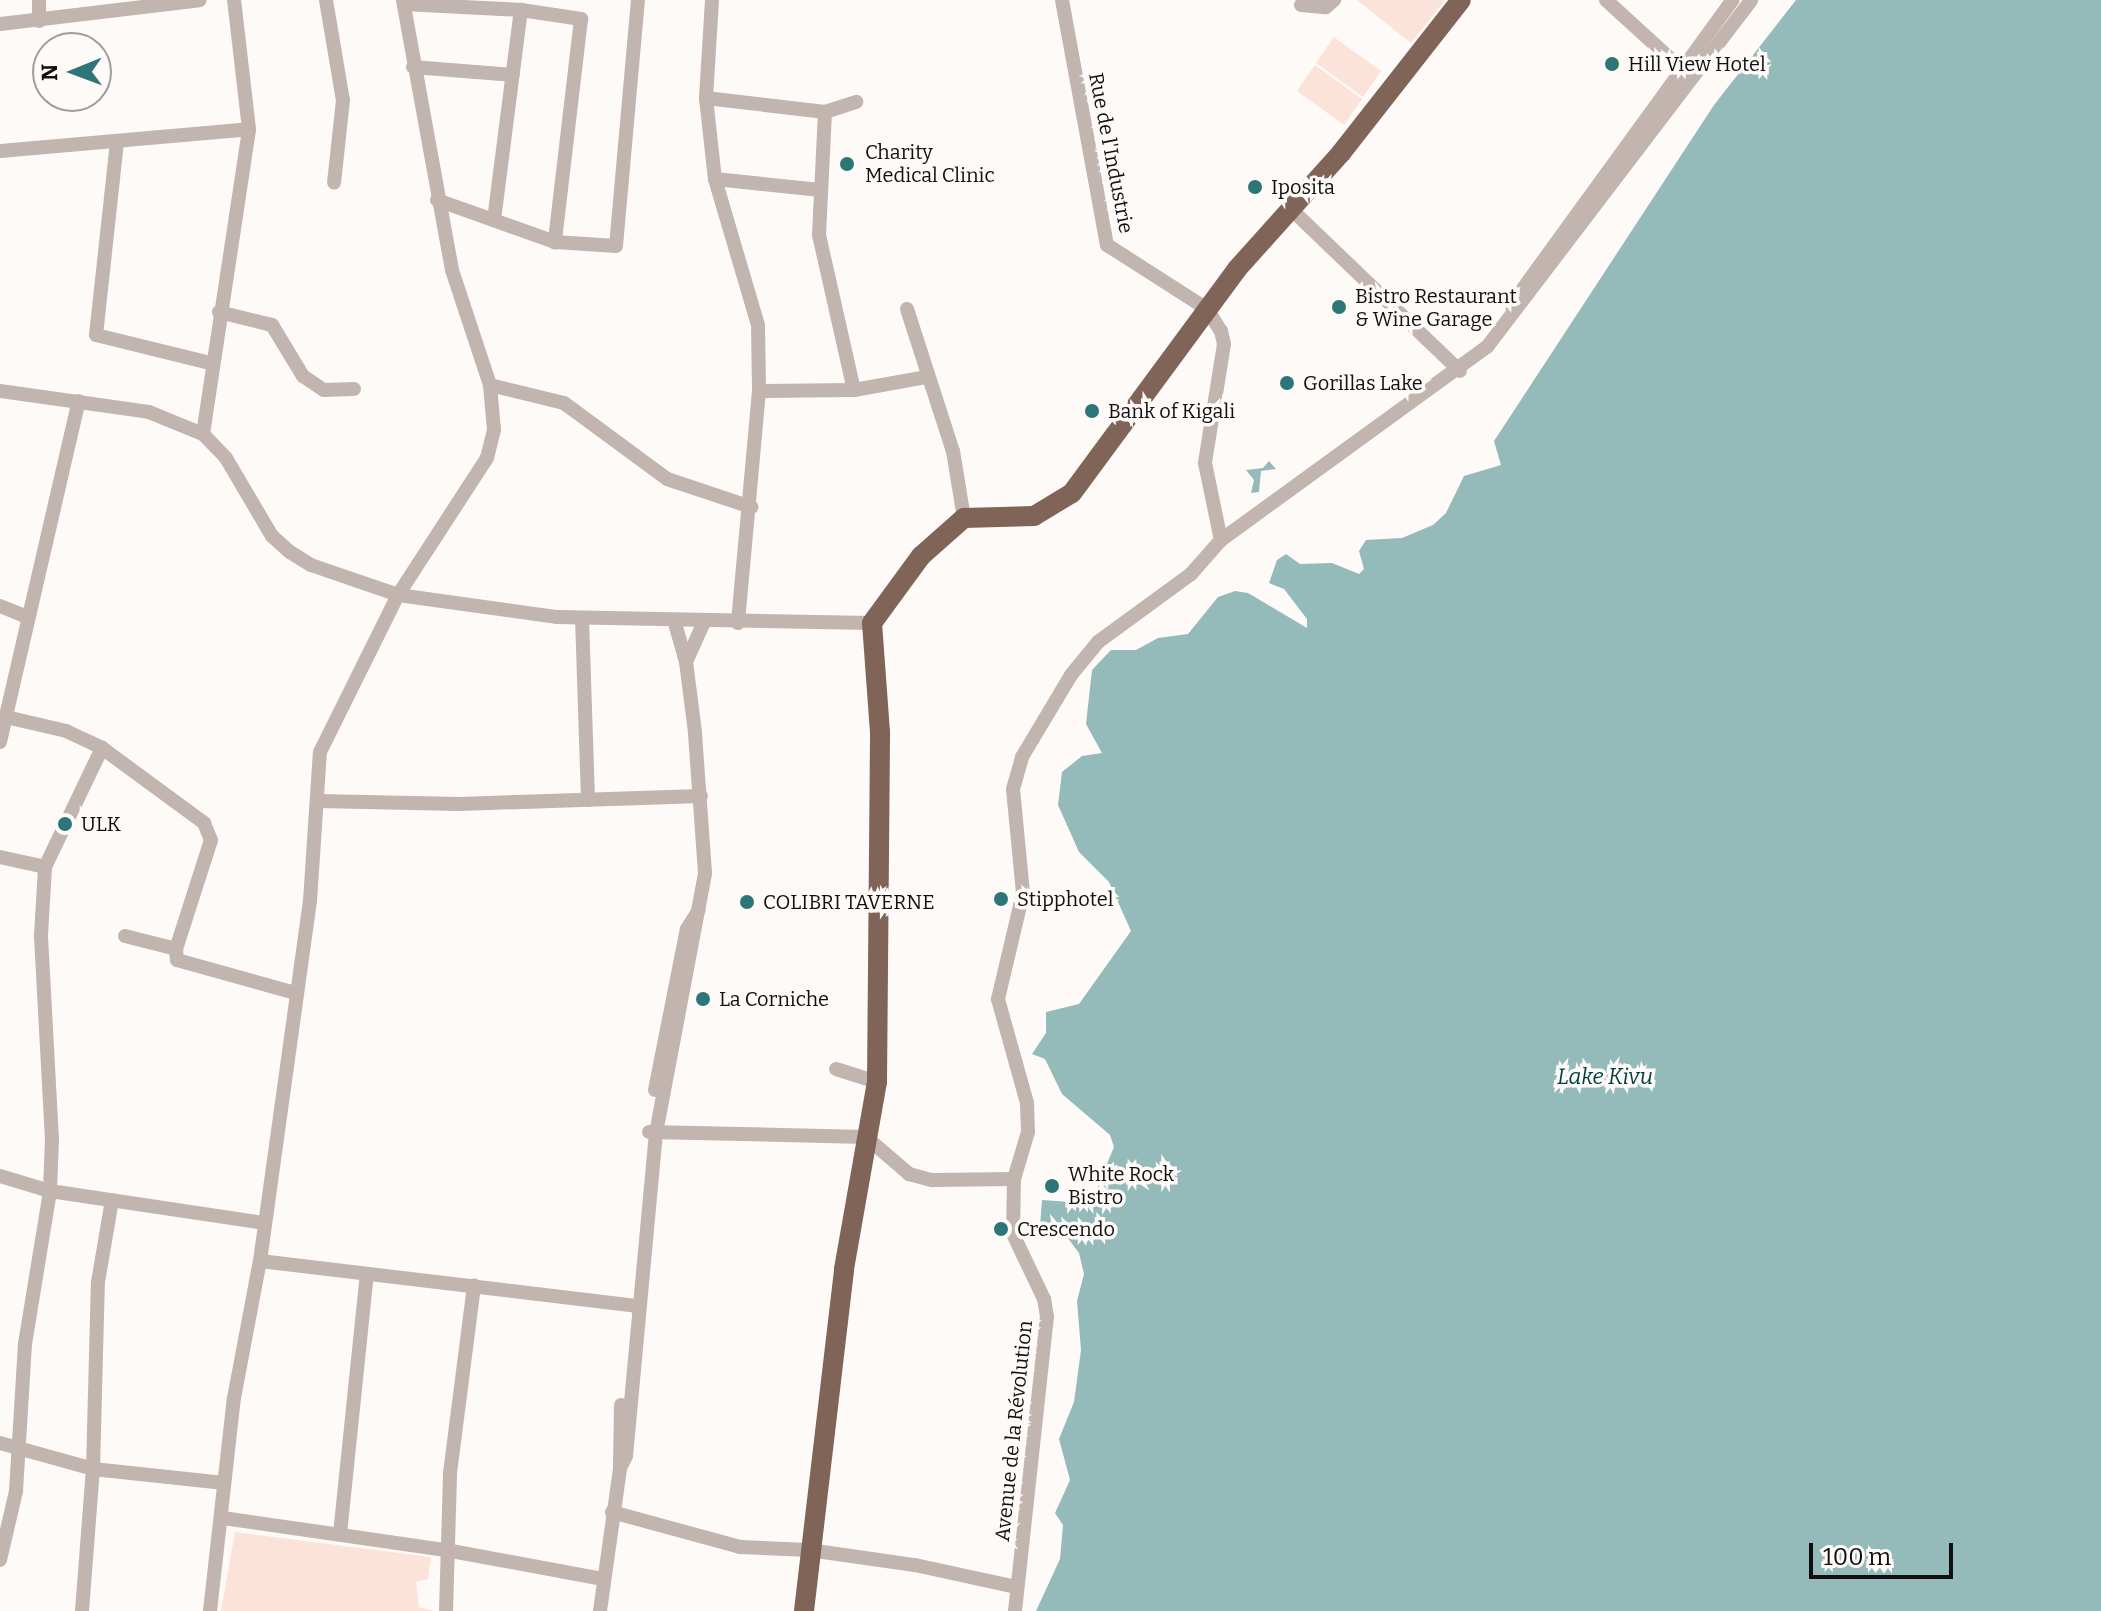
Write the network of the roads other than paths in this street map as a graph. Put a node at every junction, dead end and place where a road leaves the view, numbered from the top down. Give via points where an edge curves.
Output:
1 (39, 0) edge
2 (200, 0) edge
3 (234, 0) edge
4 (326, 0) edge
5 (638, 0) edge
6 (712, 0) edge
7 (1062, 0) edge
8 (1334, 0) edge
9 (1461, 0) edge
10 (1606, 0) edge
11 (1733, 0) edge
12 (1751, 0) edge
13 (403, 2) edge
14 (1301, 5) dead end
15 (521, 10) junction
16 (39, 21) junction
17 (0, 24) edge
18 (413, 67) junction
19 (1687, 74) junction
20 (513, 75) junction
21 (706, 98) junction
22 (856, 102) dead end
23 (825, 112) junction
24 (249, 129) junction
25 (117, 142) junction
26 (0, 151) edge
27 (715, 179) junction
28 (334, 183) dead end
29 (820, 190) junction
30 (437, 200) junction
31 (1291, 209) junction
32 (494, 220) junction
33 (555, 242) junction
34 (907, 309) dead end
35 (1207, 309) junction
36 (219, 312) junction
37 (210, 363) junction
38 (1454, 371) junction
39 (926, 377) junction
40 (490, 385) junction
41 (354, 389) dead end
42 (854, 390) junction
43 (0, 391) edge
44 (759, 391) junction
45 (79, 401) junction
46 (203, 434) junction
47 (751, 507) junction
48 (964, 518) junction
49 (1221, 540) junction
50 (398, 595) junction
51 (0, 606) edge
52 (25, 616) junction
53 (582, 618) junction
54 (674, 620) junction
55 (704, 622) junction
56 (738, 623) junction
57 (872, 623) junction
58 (686, 662) junction
59 (6, 717) junction
60 (0, 742) edge
61 (102, 748) junction
62 (701, 796) junction
63 (588, 800) junction
64 (318, 801) junction
65 (0, 857) edge
66 (45, 867) junction
67 (125, 936) dead end
68 (176, 949) junction
69 (295, 993) junction
70 (836, 1069) dead end
71 (877, 1082) junction
72 (652, 1132) junction
73 (866, 1137) junction
74 (0, 1176) edge
75 (1014, 1179) junction
76 (50, 1191) junction
77 (112, 1200) junction
78 (264, 1223) junction
79 (260, 1261) junction
80 (367, 1274) junction
81 (474, 1286) junction
82 (633, 1306) junction
83 (0, 1443) edge
84 (18, 1446) junction
85 (93, 1469) junction
86 (224, 1483) junction
87 (612, 1512) junction
88 (223, 1518) junction
89 (340, 1534) junction
90 (446, 1550) junction
91 (809, 1550) junction
92 (0, 1560) edge
93 (603, 1579) junction
94 (1016, 1587) junction
95 (82, 1611) edge
96 (210, 1611) edge
97 (446, 1611) edge
98 (600, 1611) edge
99 (804, 1611) edge
100 (1015, 1611) edge

1 - 16 street
2 - 16 street
3 - 24 street
4 - 28 street via 343,100
5 - 33 street via 620,236 611,249
6 - 21 street
7 - 35 street, Rue de l'Industrie via 1107,245
8 - 14 street via 1326,7
9 - 31 highway via 1409,71
10 - 19 street
11 - 19 street
12 - 19 street
13 - 15 street
13 - 18 street
15 - 20 street
15 - 33 street via 576,16 582,27
16 - 17 street
18 - 20 street
18 - 30 street
19 - 38 street, Avenue de la Révolution via 1509,317
20 - 32 street
21 - 23 street
21 - 27 street
22 - 23 street
23 - 29 street
24 - 25 street
24 - 36 street
25 - 26 street
25 - 37 street via 96,335
27 - 29 street
27 - 44 street via 758,325
29 - 42 street via 819,235
30 - 32 street
30 - 40 street via 452,270
31 - 35 highway
31 - 38 street
32 - 33 street
34 - 39 street
35 - 48 highway via 1163,376 1072,493 1034,516
35 - 49 street via 1224,344 1205,463
36 - 37 street
36 - 41 street via 272,325 303,376 324,390
37 - 46 street
38 - 49 street, Avenue de la Révolution
39 - 42 street
39 - 48 street via 935,384
40 - 47 street via 555,399 667,479
40 - 50 street via 494,430 487,458
42 - 44 street
43 - 45 street
44 - 47 street
45 - 46 street via 149,412
45 - 52 street
46 - 50 street via 226,458 272,536 290,552 311,565
47 - 56 street
48 - 57 highway via 921,556
49 - 75 street, Avenue de la Révolution via 1191,574 1083,657 1016,771 1014,807 1023,893 997,988 1004,1033 1027,1103 1028,1132
50 - 53 street via 511,614
50 - 64 street via 320,752
51 - 52 street
52 - 59 street
53 - 54 street
53 - 63 street
54 - 55 street
54 - 58 street
55 - 56 street
55 - 58 street
56 - 57 street
57 - 71 highway via 881,744
58 - 62 street
59 - 60 street
59 - 61 street via 66,731
61 - 66 street
61 - 68 street via 211,831
62 - 63 street
62 - 72 street via 705,873
63 - 64 street
64 - 69 street
65 - 66 street
66 - 76 street via 41,935
67 - 68 street
68 - 69 street via 181,963
69 - 78 street
70 - 71 street
71 - 73 highway
72 - 73 street
72 - 82 street
73 - 75 street via 909,1174 932,1180
73 - 91 highway
74 - 76 street
75 - 94 street, Avenue de la Révolution via 1016,1249 1044,1299 1047,1317
76 - 77 street
76 - 84 street via 25,1344
77 - 78 street
77 - 85 street via 98,1282
78 - 79 street
79 - 80 street
79 - 86 street
80 - 81 street
80 - 89 street
81 - 82 street
81 - 90 street via 450,1473
82 - 87 street via 626,1456
83 - 84 street
84 - 85 street
84 - 92 street via 13,1512
85 - 86 street
85 - 95 street
86 - 88 street
87 - 91 street via 740,1547
87 - 93 street
88 - 89 street
88 - 96 street
89 - 90 street
90 - 93 street
90 - 97 street
91 - 94 street
91 - 99 highway
93 - 98 street
94 - 100 street, Avenue de la Révolution

